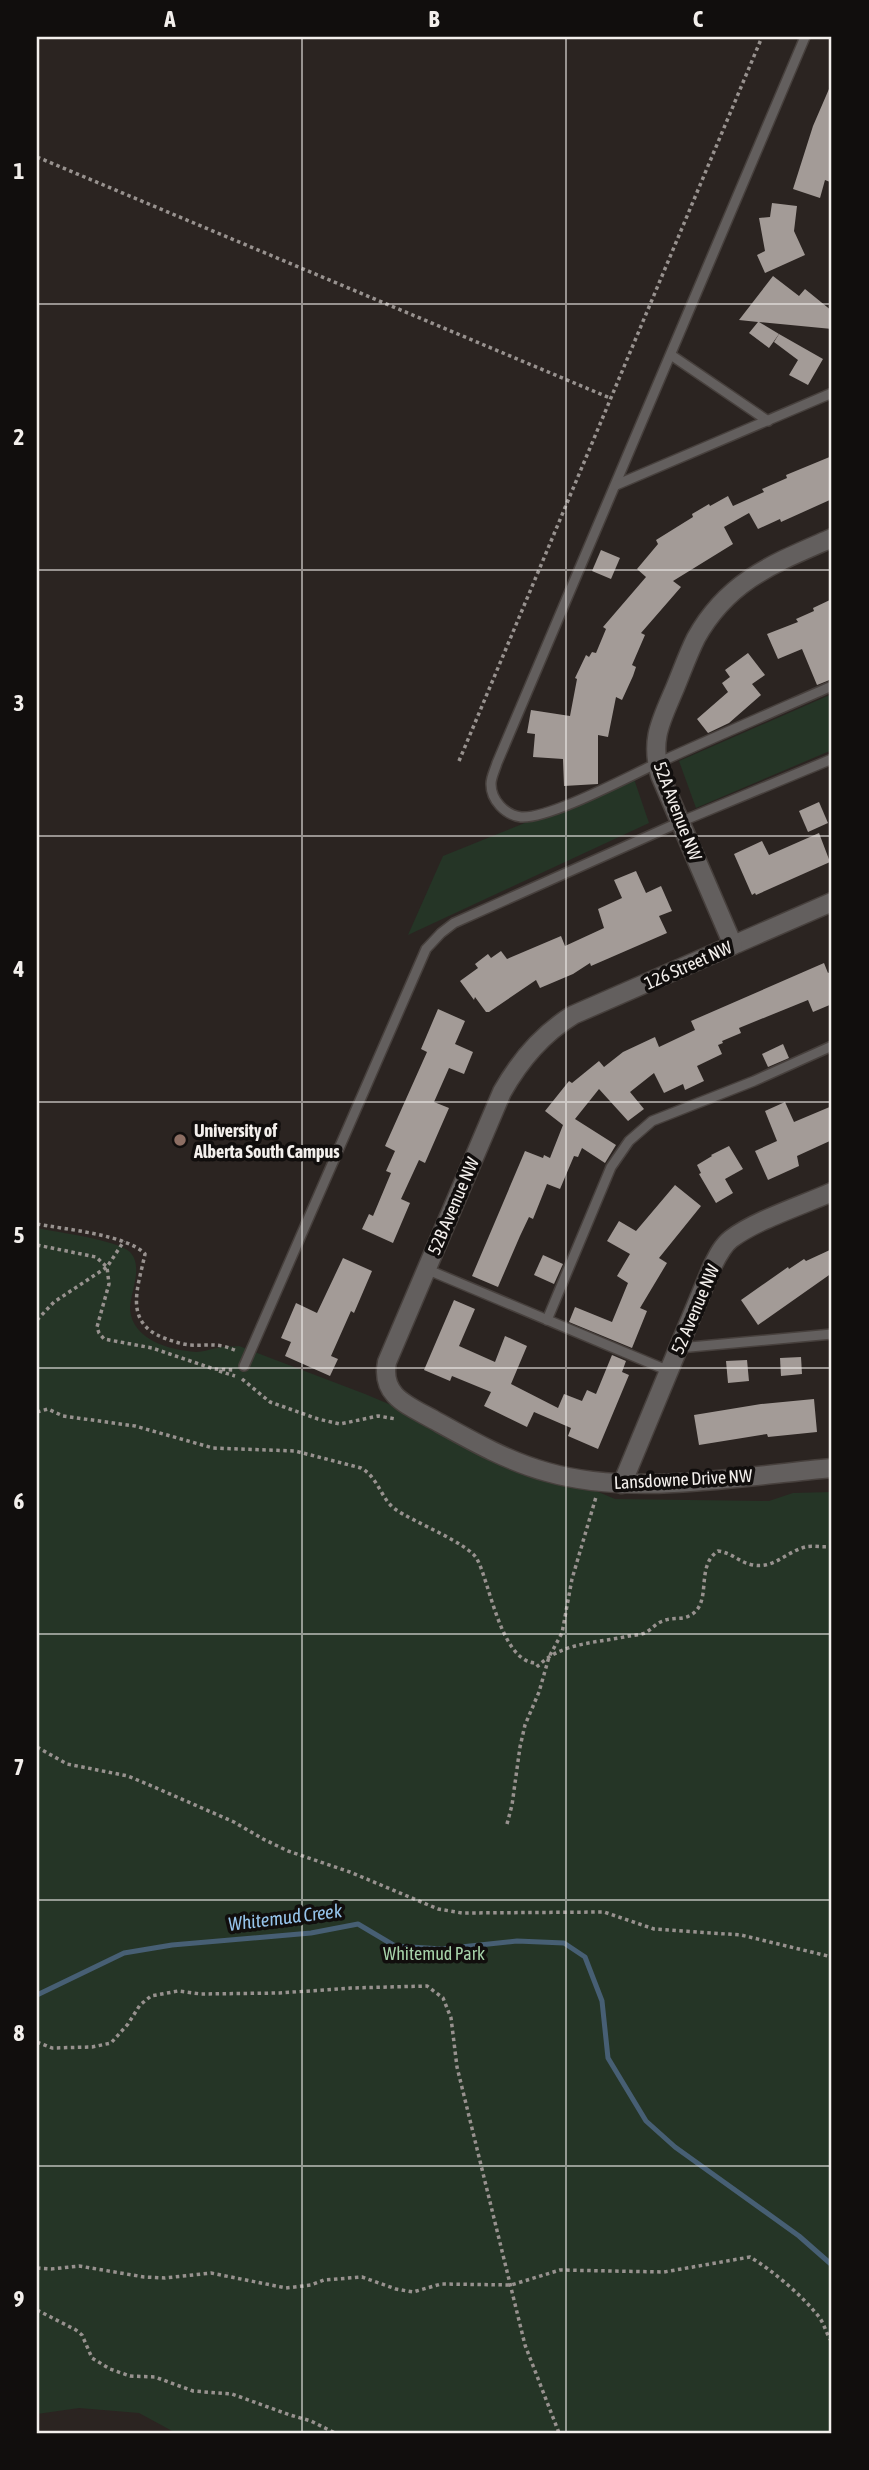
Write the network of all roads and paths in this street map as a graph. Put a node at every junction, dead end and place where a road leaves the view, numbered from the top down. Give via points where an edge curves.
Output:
1 (762, 37) edge
2 (805, 37) edge
3 (37, 158) edge
4 (671, 355) junction
5 (832, 393) edge
6 (610, 398) junction
7 (768, 421) junction
8 (616, 485) junction
9 (832, 538) edge
10 (832, 686) edge
11 (832, 759) edge
12 (459, 761) dead end
13 (657, 763) junction
14 (680, 822) junction
15 (832, 902) edge
16 (733, 945) junction
17 (547, 1034) joint
18 (832, 1046) edge
19 (832, 1192) edge
20 (37, 1224) edge
21 (124, 1241) junction
22 (37, 1245) edge
23 (107, 1267) junction
24 (426, 1269) junction
25 (37, 1320) edge
26 (547, 1320) junction
27 (832, 1334) edge
28 (678, 1348) junction
29 (249, 1356) junction
30 (244, 1366) joint
31 (214, 1369) junction
32 (669, 1371) junction
33 (389, 1389) joint
34 (417, 1410) junction
35 (37, 1412) edge
36 (832, 1468) edge
37 (600, 1483) junction
38 (622, 1484) junction
39 (832, 1546) edge
40 (549, 1657) junction
41 (37, 1747) edge
42 (507, 1824) dead end
43 (832, 1957) edge
44 (37, 2042) edge
45 (37, 2268) edge
46 (511, 2284) junction
47 (37, 2310) edge
48 (832, 2342) edge
49 (335, 2433) edge
50 (559, 2433) edge

1 - 6 path
2 - 4 lane
3 - 6 path
4 - 7 lane
4 - 8 lane
5 - 7 lane
6 - 12 path
7 - 8 lane
8 - 13 lane via 491,785 498,803 523,817 613,785
9 - 13 street, 52A Avenue NW via 761,570 721,603 695,641 657,730
10 - 13 lane
11 - 14 lane
13 - 14 street, 52A Avenue NW
14 - 16 street, 52A Avenue NW
14 - 29 lane via 454,923 426,949
15 - 16 street, 126 Street NW
16 - 17 street, 126 Street NW via 573,1015
17 - 24 street, 52B Avenue NW via 527,1053 502,1091
18 - 26 lane via 639,1130 611,1167
19 - 28 street, 52 Avenue NW via 731,1240 712,1267
20 - 21 path
21 - 23 path
21 - 29 path via 145,1254 137,1313 150,1333 185,1344 219,1343
22 - 23 path via 96,1257
23 - 25 path via 54,1301
23 - 31 path via 109,1284 97,1327 104,1339 152,1348
24 - 26 lane
24 - 33 street, 52B Avenue NW via 387,1362
26 - 32 lane
27 - 28 lane
28 - 32 street, 52 Avenue NW
29 - 30 lane
30 - 31 path
31 - 34 path via 250,1384 271,1402 340,1424 378,1416 394,1420
32 - 38 street, 52 Avenue NW
33 - 34 street, Lansdowne Drive NW
34 - 37 street, Lansdowne Drive NW via 520,1463
35 - 40 path via 48,1409 63,1416 135,1426 213,1448 295,1451 361,1468 393,1508 464,1546 477,1558 496,1614 515,1651 538,1666
36 - 38 street, Lansdowne Drive NW
37 - 38 street, Lansdowne Drive NW
37 - 40 path via 572,1579 562,1633
39 - 40 path via 804,1547 761,1566 718,1550 705,1565 699,1607 690,1616 662,1621 644,1633 570,1646
40 - 42 path via 520,1747
41 - 43 path via 66,1764 128,1776 288,1851 438,1909 462,1913 604,1912 654,1929 741,1935
44 - 46 path via 52,2048 111,2043 151,1996 178,1991 280,1993 427,1986 443,1998 451,2018 457,2067
45 - 46 path via 79,2266 165,2278 211,2273 286,2288 362,2277 413,2292 441,2284
46 - 48 path via 560,2270 664,2272 750,2257 812,2308
46 - 50 path via 525,2345
47 - 49 path via 76,2330 92,2358 110,2368 193,2391 232,2394

